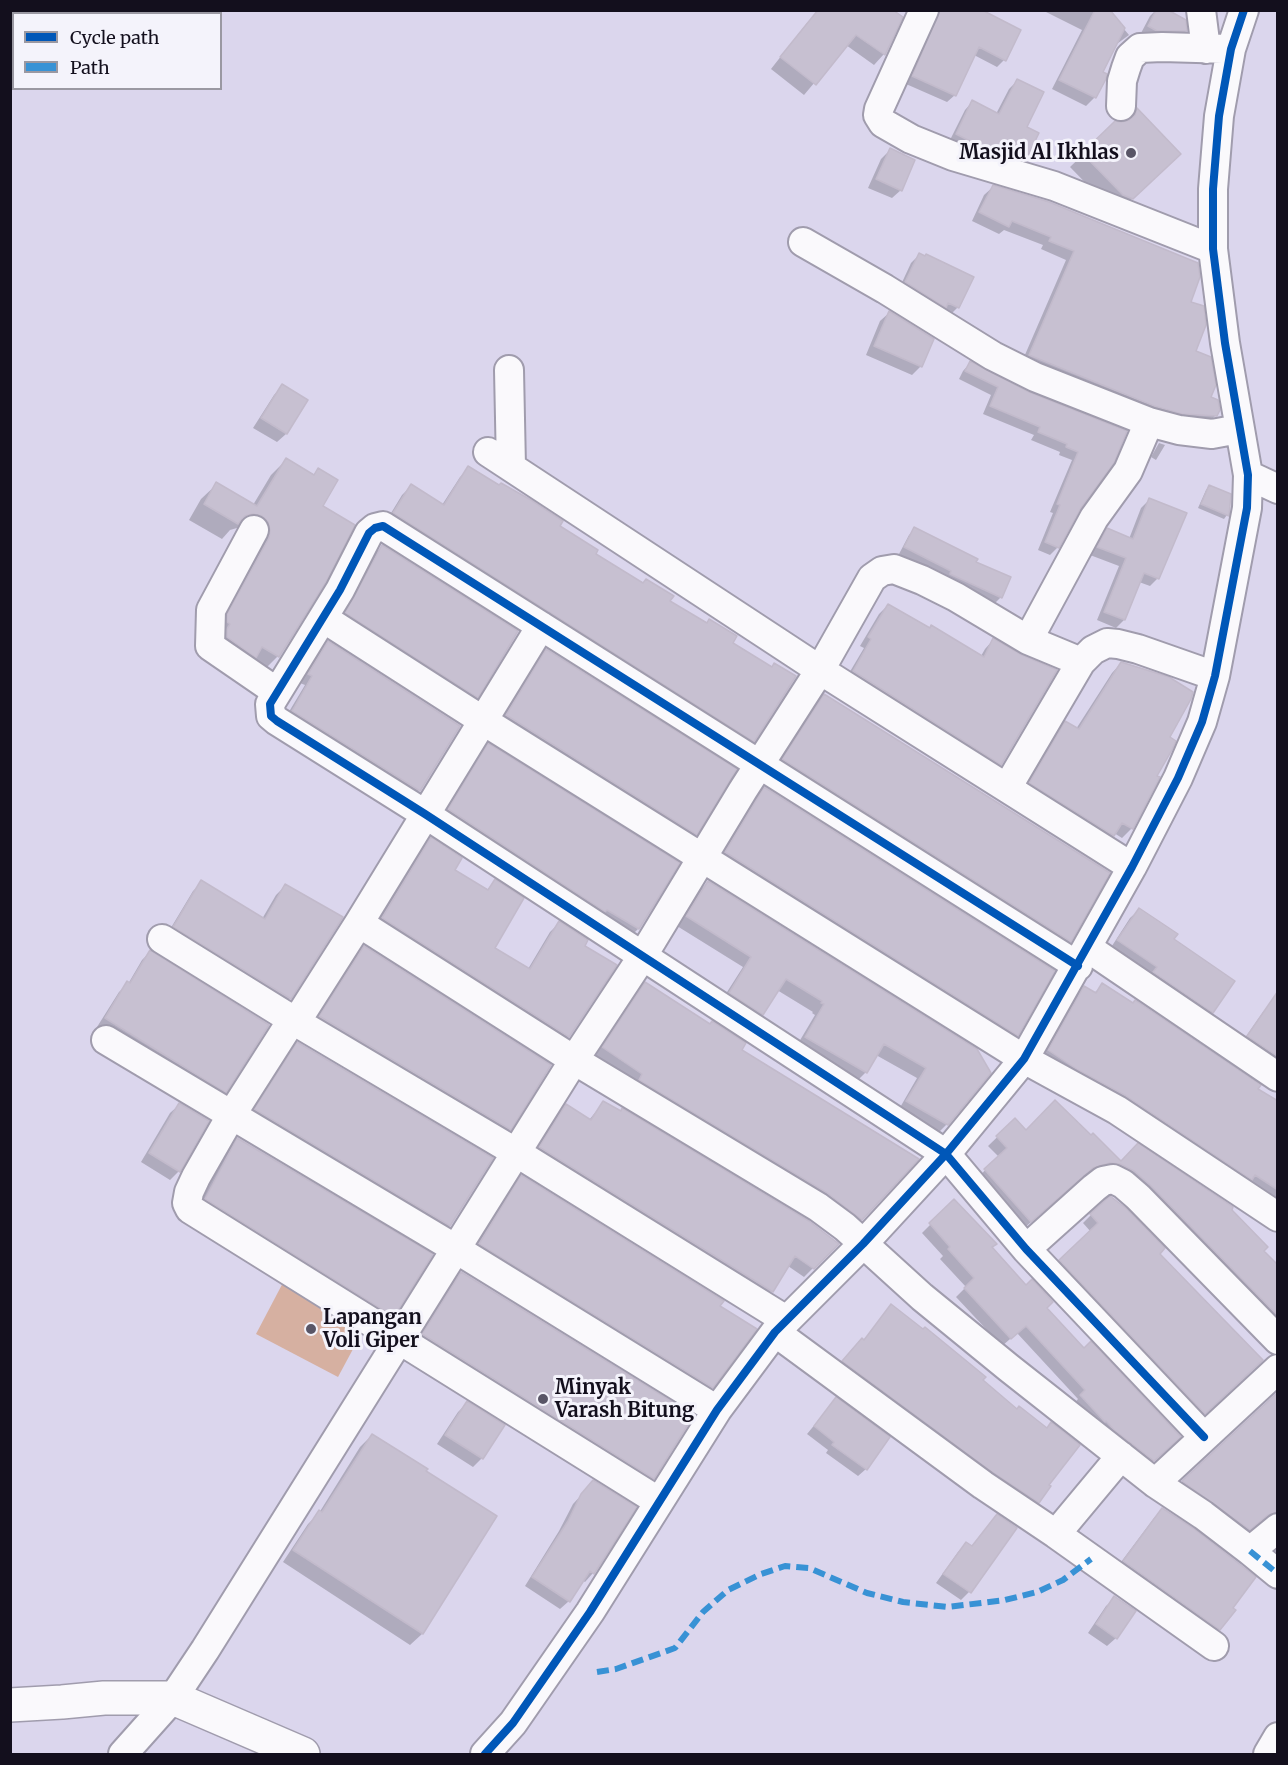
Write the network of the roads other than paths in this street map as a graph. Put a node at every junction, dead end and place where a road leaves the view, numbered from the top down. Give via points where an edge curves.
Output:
1 (924, 10) edge
2 (1201, 10) edge
3 (1244, 10) edge
4 (1218, 50) junction
5 (1121, 106) dead end
6 (803, 242) dead end
7 (1213, 249) junction
8 (509, 370) dead end
9 (1149, 422) junction
10 (1239, 429) junction
11 (488, 452) dead end
12 (511, 467) junction
13 (1248, 475) junction
14 (1278, 489) edge
15 (254, 530) dead end
16 (323, 618) junction
17 (541, 626) junction
18 (1028, 640) junction
19 (1081, 662) junction
20 (820, 670) junction
21 (1215, 676) junction
22 (277, 692) junction
23 (482, 720) junction
24 (760, 766) junction
25 (1007, 788) junction
26 (425, 814) junction
27 (702, 858) junction
28 (1132, 867) junction
29 (359, 923) junction
30 (162, 939) dead end
31 (642, 957) junction
32 (1083, 957) junction
33 (294, 1021) junction
34 (106, 1040) dead end
35 (574, 1059) junction
36 (1024, 1059) junction
37 (1278, 1077) edge
38 (232, 1114) junction
39 (518, 1153) junction
40 (946, 1154) junction
41 (1278, 1217) edge
42 (863, 1244) junction
43 (456, 1249) junction
44 (1026, 1249) junction
45 (780, 1326) junction
46 (399, 1339) junction
47 (1278, 1340) edge
48 (1278, 1370) edge
49 (717, 1410) junction
50 (1204, 1437) junction
51 (1121, 1456) junction
52 (1155, 1483) junction
53 (658, 1501) junction
54 (1278, 1528) edge
55 (1056, 1534) junction
56 (1250, 1551) junction
57 (1278, 1574) edge
58 (1214, 1646) dead end
59 (173, 1698) junction
60 (10, 1705) edge
61 (1278, 1737) edge
62 (293, 1753) edge
63 (123, 1755) edge
64 (485, 1755) edge
65 (1269, 1755) edge

1 - 7 street via 879,109 883,123 953,156 1054,186
2 - 4 street
3 - 4 street
4 - 5 street via 1140,48 1130,57 1126,68
4 - 7 street
6 - 9 street via 993,356
7 - 10 street
8 - 12 street
9 - 10 street via 1212,434
9 - 18 street via 1128,471 1089,526
10 - 13 street
11 - 12 street
12 - 20 street
13 - 14 street
13 - 21 street via 1247,508
15 - 22 street via 211,610 210,646
16 - 17 street via 369,533 382,526
16 - 22 street
16 - 23 street
17 - 23 street
17 - 24 street
18 - 19 street
18 - 20 street via 956,597 894,569 872,578
19 - 21 street via 1093,650 1118,644
19 - 25 street
20 - 24 street
20 - 25 street
21 - 28 street via 1202,722 1178,778
22 - 26 street via 270,704 271,716
23 - 26 street
23 - 27 street
24 - 27 street
24 - 32 street
25 - 28 street
26 - 29 street
26 - 31 street
27 - 31 street
27 - 36 street
28 - 32 street
29 - 33 street
29 - 35 street
30 - 33 street
31 - 35 street
31 - 40 street
32 - 36 street
32 - 37 street
33 - 38 street
33 - 39 street
34 - 38 street
35 - 39 street
35 - 42 street via 791,1189
36 - 40 street
36 - 41 street via 1117,1110
38 - 43 street
38 - 46 street via 189,1192 190,1209
39 - 43 street
39 - 45 street
40 - 42 street
40 - 44 street
42 - 45 street
42 - 51 street via 922,1297
43 - 46 street
43 - 49 street
44 - 47 street via 1103,1181 1113,1179 1138,1197
44 - 50 street
45 - 49 street
45 - 55 street via 983,1485
46 - 53 street
46 - 59 street
48 - 50 street
49 - 53 street
50 - 52 street
51 - 52 street
51 - 55 street
52 - 56 street
53 - 64 street via 590,1612 513,1723
54 - 56 street
55 - 58 street
56 - 57 street
59 - 60 street
59 - 62 street
59 - 63 street
61 - 65 street

